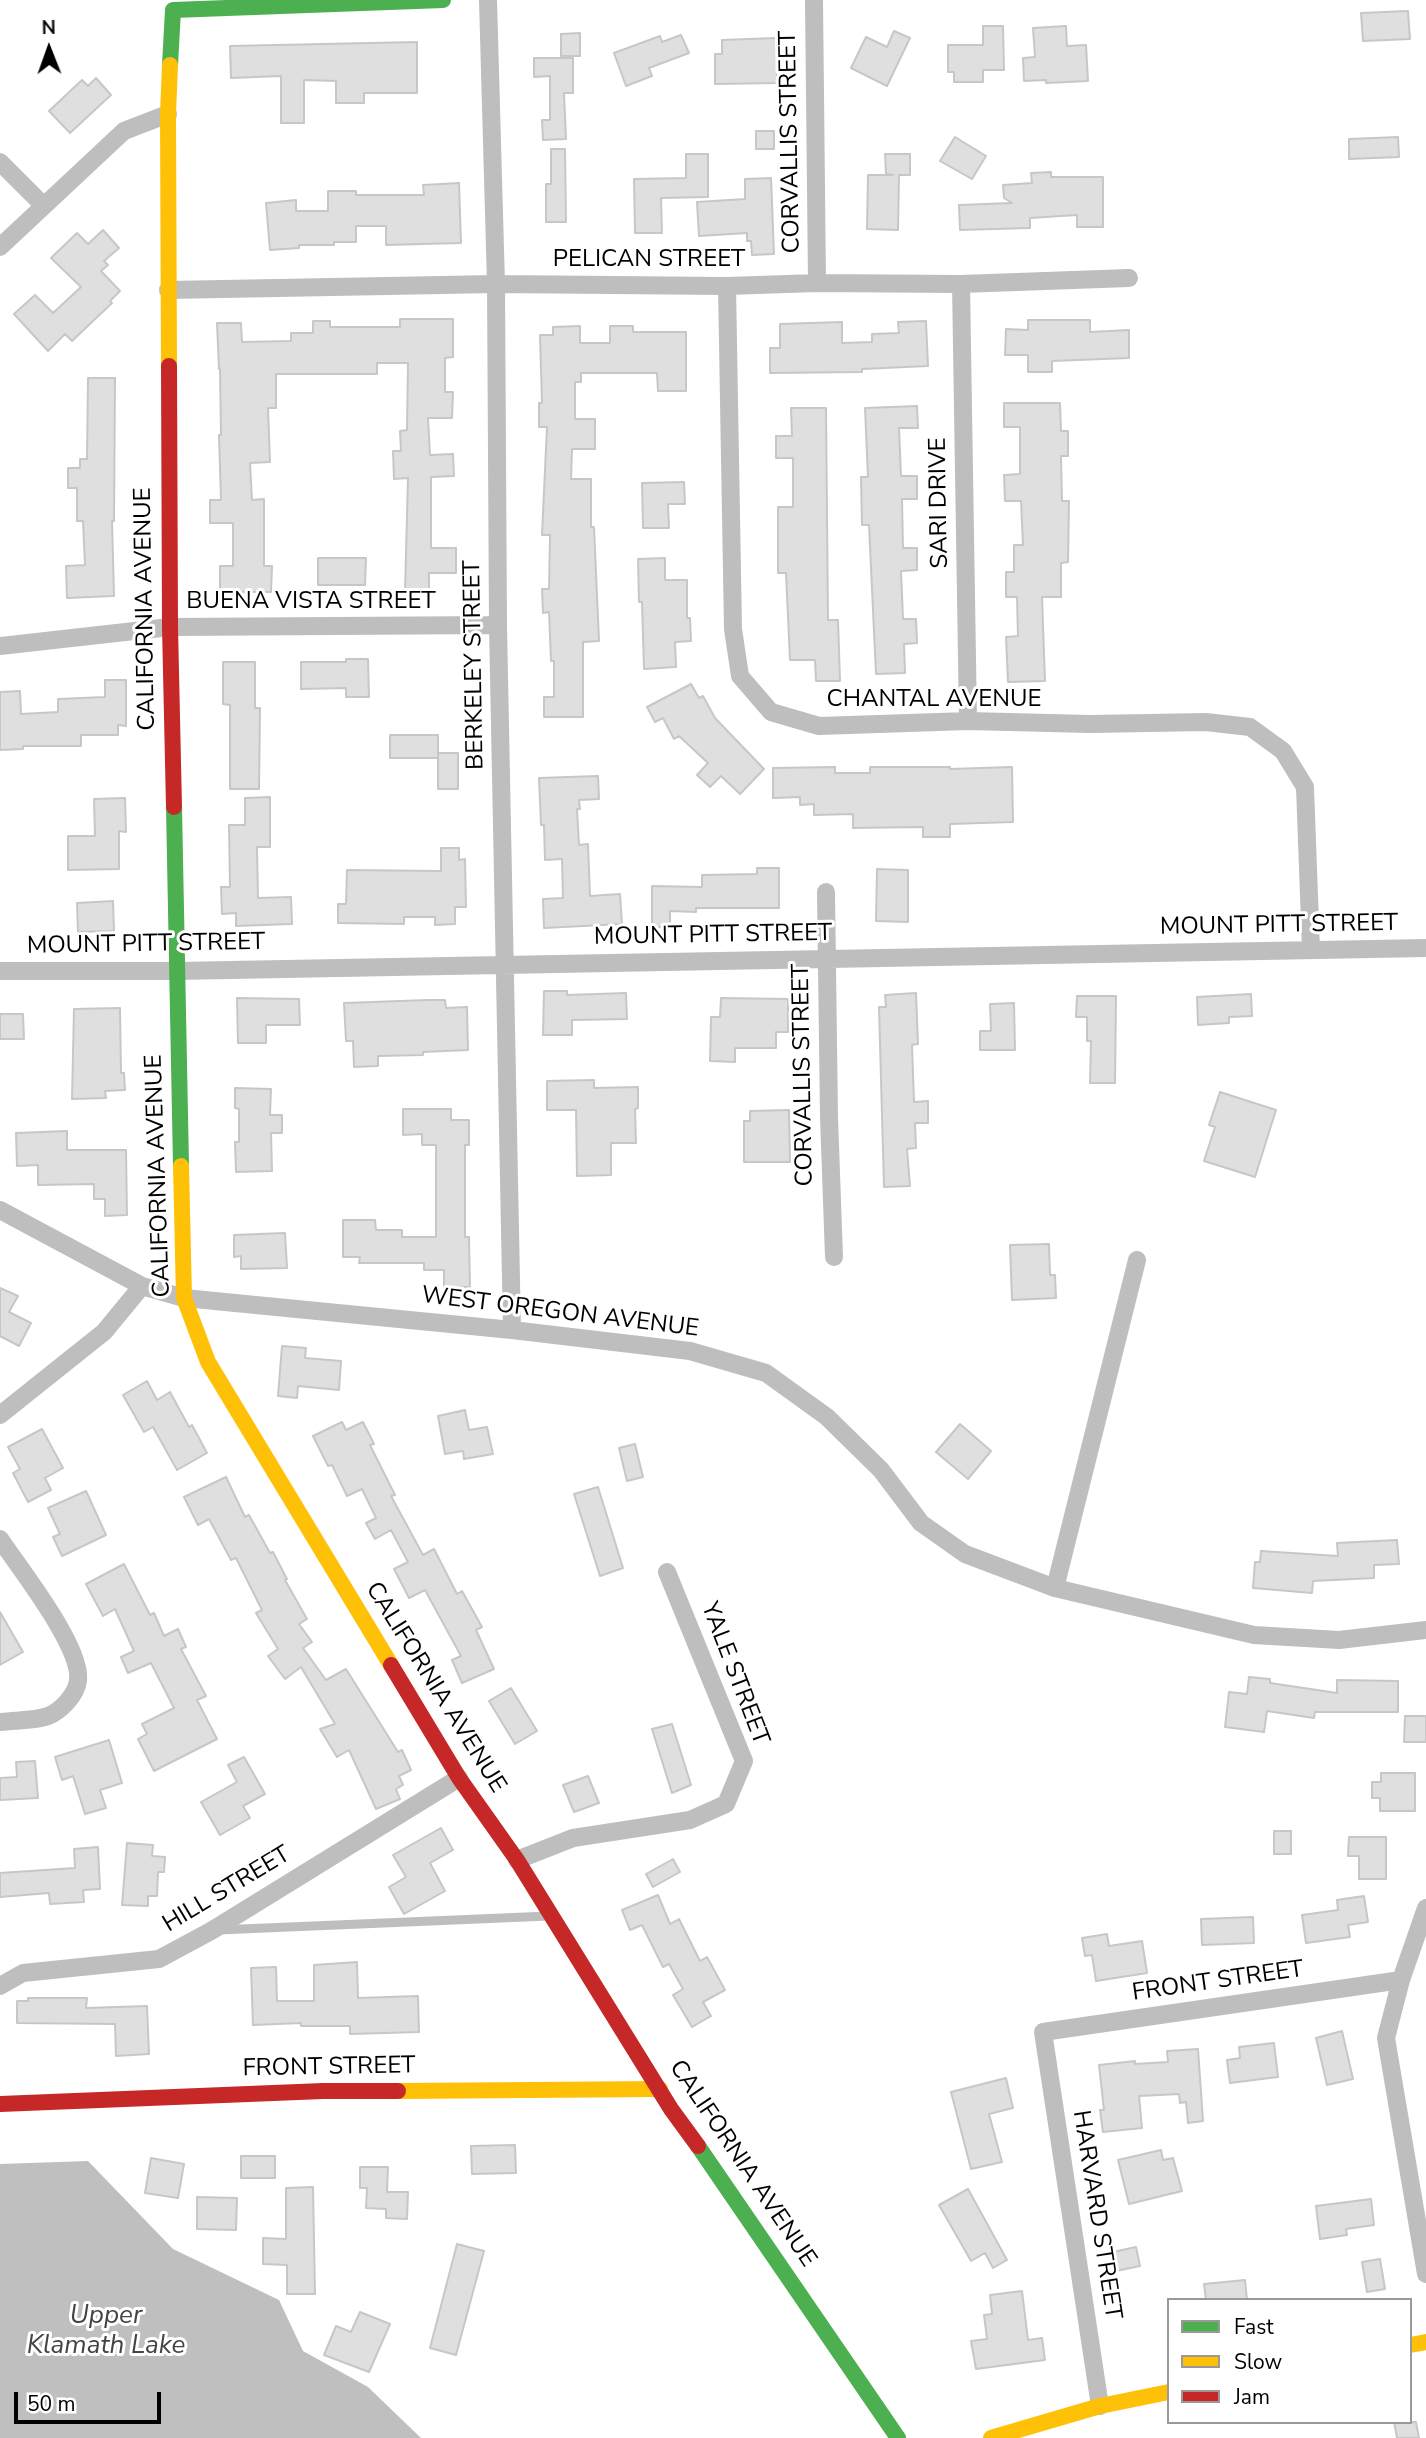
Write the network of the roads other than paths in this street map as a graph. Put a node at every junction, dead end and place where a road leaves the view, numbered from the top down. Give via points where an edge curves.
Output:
1 (443, 0) edge
2 (488, 0) edge
3 (814, 0) edge
4 (173, 5) edge
5 (168, 114) junction
6 (0, 162) edge
7 (43, 205) junction
8 (0, 247) edge
9 (1129, 278) dead end
10 (817, 283) junction
11 (496, 284) junction
12 (961, 284) junction
13 (727, 286) junction
14 (169, 290) junction
15 (498, 625) junction
16 (170, 627) junction
17 (0, 646) edge
18 (968, 721) junction
19 (825, 892) dead end
20 (1426, 948) edge
21 (1311, 950) junction
22 (826, 960) junction
23 (506, 963) junction
24 (0, 971) edge
25 (177, 971) junction
26 (0, 1210) edge
27 (834, 1257) dead end
28 (1136, 1260) dead end
29 (142, 1286) junction
30 (184, 1298) junction
31 (512, 1330) junction
32 (0, 1415) edge
33 (0, 1539) edge
34 (667, 1572) dead end
35 (1055, 1588) junction
36 (1426, 1630) edge
37 (0, 1722) edge
38 (459, 1778) junction
39 (517, 1860) junction
40 (1426, 1908) edge
41 (211, 1931) junction
42 (1401, 1980) junction
43 (0, 1986) edge
44 (1043, 2032) joint
45 (660, 2089) junction
46 (0, 2105) edge
47 (1426, 2274) edge
48 (1167, 2392) edge
49 (1100, 2406) junction
50 (898, 2438) edge
51 (991, 2438) edge

1 - 4 street
2 - 11 street, BERKELEY STREET
3 - 10 street, CORVALLIS STREET
4 - 5 street, CALIFORNIA AVENUE
5 - 7 street via 124,131
5 - 14 street, CALIFORNIA AVENUE
6 - 7 street
7 - 8 street
9 - 12 street, PELICAN STREET
10 - 12 street, PELICAN STREET
10 - 13 street, PELICAN STREET
11 - 13 street, PELICAN STREET
11 - 14 street, PELICAN STREET
11 - 15 street, BERKELEY STREET
12 - 18 street, SARI DRIVE
13 - 18 street, CHANTAL AVENUE via 733,629 740,676 771,712 819,726
14 - 16 street, CALIFORNIA AVENUE
15 - 16 street, BUENA VISTA STREET
15 - 23 street, BERKELEY STREET
16 - 17 street, BUENA VISTA STREET
16 - 25 street, CALIFORNIA AVENUE
18 - 21 street, CHANTAL AVENUE via 1206,722 1250,727 1283,751 1305,787
19 - 22 street, CORVALLIS STREET
20 - 21 street, MOUNT PITT STREET
21 - 22 street, MOUNT PITT STREET
22 - 23 street, MOUNT PITT STREET
22 - 27 street, CORVALLIS STREET
23 - 25 street, MOUNT PITT STREET
23 - 31 street, BERKELEY STREET
24 - 25 street, MOUNT PITT STREET
25 - 30 street, CALIFORNIA AVENUE
26 - 29 street, WEST OREGON AVENUE
28 - 35 street
29 - 30 street, WEST OREGON AVENUE
29 - 32 street via 104,1332
30 - 31 street, WEST OREGON AVENUE
30 - 38 street, CALIFORNIA AVENUE via 208,1362
31 - 35 street, WEST OREGON AVENUE via 690,1351 766,1373 827,1417 881,1470 921,1524 965,1554
33 - 37 street via 66,1637 78,1680 68,1701 49,1716
34 - 39 street, YALE STREET via 744,1761 726,1804 690,1819 573,1838
35 - 36 street, WEST OREGON AVENUE via 1254,1635 1339,1640
38 - 39 street, CALIFORNIA AVENUE
38 - 41 street, HILL STREET
39 - 41 lane via 550,1917
39 - 45 street, CALIFORNIA AVENUE
40 - 42 street
41 - 43 street, HILL STREET via 159,1959 23,1973
42 - 44 street, FRONT STREET
42 - 47 street via 1386,2038
44 - 49 street, HARVARD STREET
45 - 46 street, FRONT STREET via 323,2091
45 - 50 street, CALIFORNIA AVENUE
48 - 49 street
49 - 51 street

